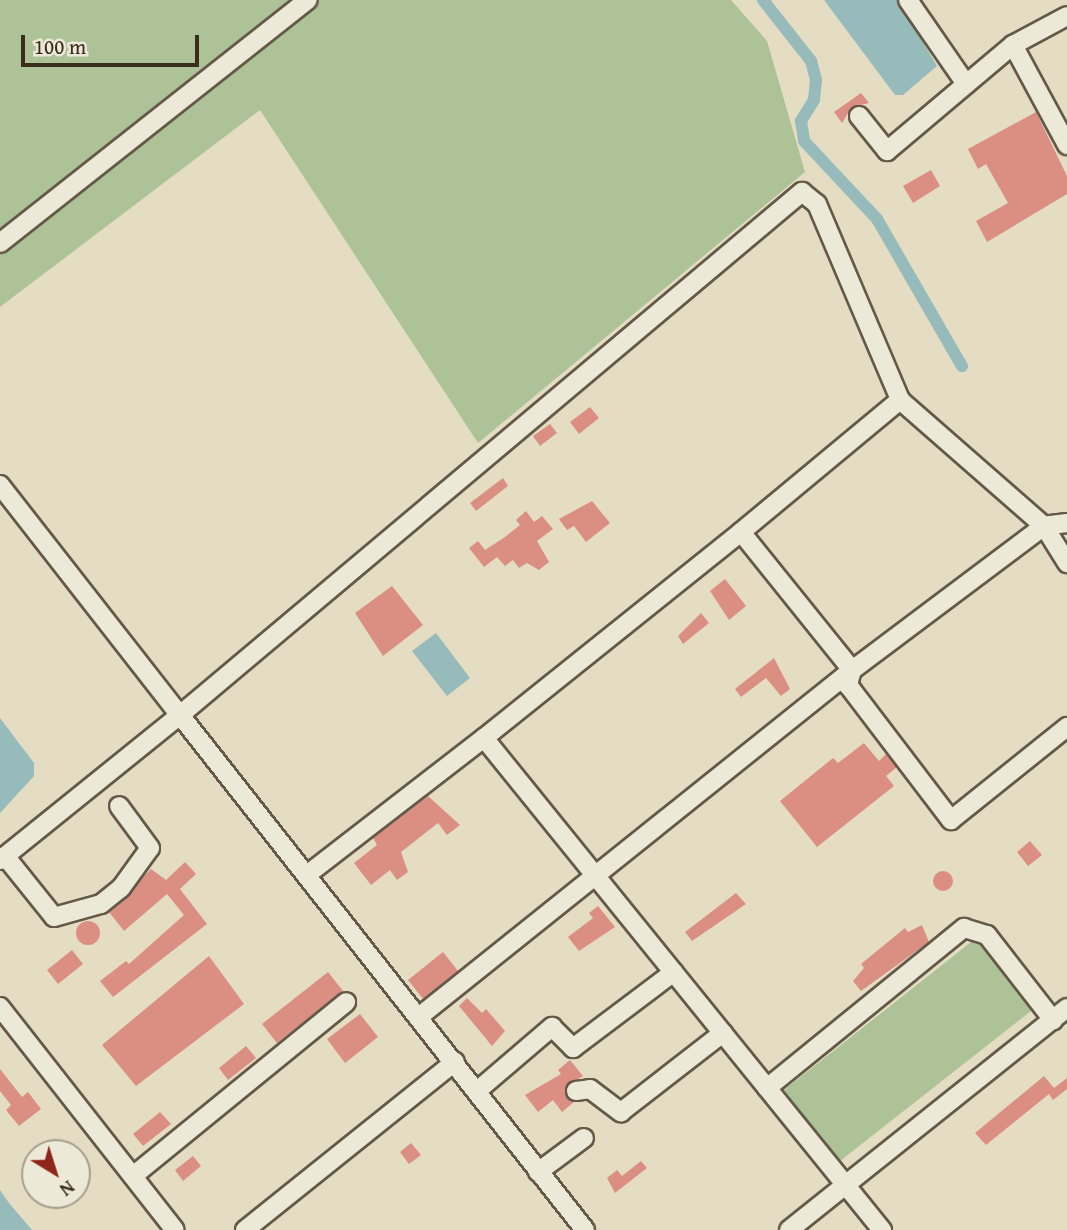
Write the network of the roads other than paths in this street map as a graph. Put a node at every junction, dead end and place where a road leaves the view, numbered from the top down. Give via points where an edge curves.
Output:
1 (308, 0) edge
2 (908, 0) edge
3 (1067, 16) edge
4 (1013, 44) junction
5 (966, 84) junction
6 (859, 116) dead end
7 (1067, 145) edge
8 (0, 243) edge
9 (900, 400) junction
10 (0, 485) edge
11 (1067, 523) edge
12 (1044, 526) junction
13 (741, 533) junction
14 (1067, 563) edge
15 (852, 670) junction
16 (180, 715) junction
17 (1067, 727) edge
18 (484, 738) junction
19 (119, 806) dead end
20 (3, 858) edge
21 (308, 874) junction
22 (596, 877) junction
23 (674, 972) junction
24 (346, 1002) dead end
25 (0, 1007) edge
26 (1060, 1014) edge
27 (420, 1016) junction
28 (723, 1033) junction
29 (455, 1062) junction
30 (767, 1088) junction
31 (477, 1091) junction
32 (576, 1091) dead end
33 (583, 1138) dead end
34 (538, 1172) junction
35 (133, 1177) junction
36 (845, 1184) junction
37 (175, 1230) edge
38 (245, 1230) edge
39 (585, 1230) edge
40 (789, 1230) edge
41 (882, 1230) edge

1 - 8 street
2 - 5 street
3 - 4 street
4 - 5 street
4 - 7 street
5 - 6 street via 887,151
9 - 12 street
9 - 13 street
9 - 16 street via 817,204 802,192
10 - 16 street
11 - 12 street
12 - 14 street
12 - 15 street
13 - 15 street
13 - 18 street
15 - 17 street via 848,685 951,820
15 - 22 street
16 - 20 street
16 - 21 street
18 - 21 street
18 - 22 street
19 - 20 street via 150,848 121,888 101,904 54,917
21 - 27 street
22 - 23 street
22 - 27 street
23 - 28 street
23 - 31 street via 573,1048 552,1027
24 - 35 street
25 - 35 street
26 - 30 street via 987,935 964,928
26 - 36 street
27 - 29 street
28 - 30 street
28 - 32 street via 621,1112 590,1089
29 - 31 street
29 - 38 street
30 - 36 street
31 - 34 street
33 - 34 street
34 - 39 street
35 - 37 street
36 - 40 street
36 - 41 street

